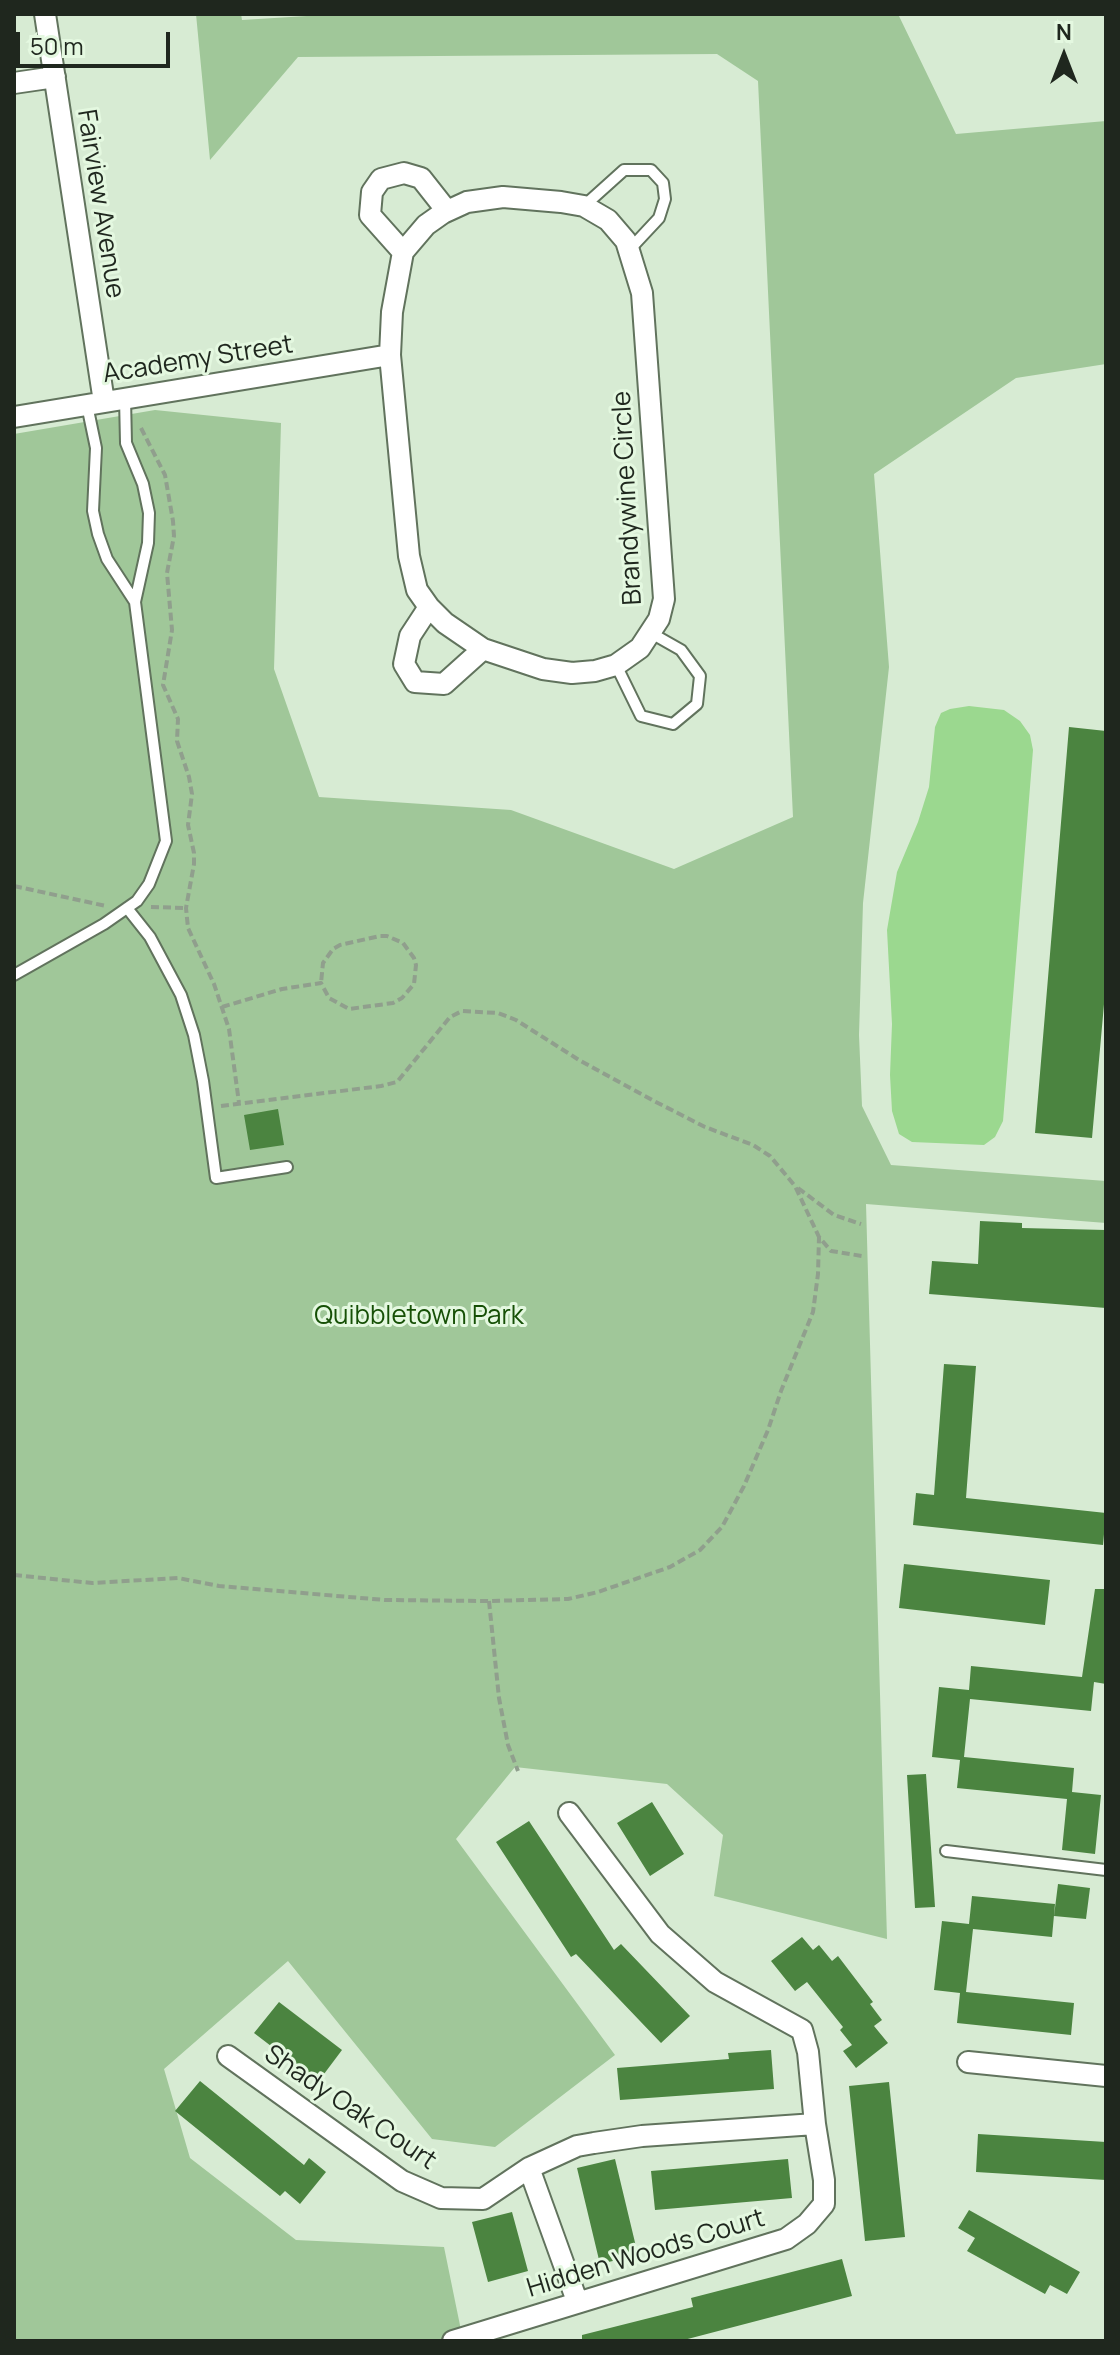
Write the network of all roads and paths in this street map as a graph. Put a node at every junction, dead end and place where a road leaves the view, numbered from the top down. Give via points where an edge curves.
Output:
1 (45, 14) edge
2 (55, 77) junction
3 (14, 83) edge
4 (584, 206) junction
5 (447, 211) junction
6 (629, 250) junction
7 (403, 252) junction
8 (390, 355) junction
9 (105, 402) junction
10 (14, 417) edge
11 (135, 602) junction
12 (429, 607) junction
13 (651, 633) junction
14 (483, 649) junction
15 (616, 665) junction
16 (14, 886) edge
17 (106, 906) dead end
18 (148, 907) dead end
19 (127, 908) junction
20 (186, 908) junction
21 (14, 975) edge
22 (321, 983) junction
23 (222, 1007) junction
24 (239, 1103) junction
25 (207, 1108) junction
26 (287, 1167) dead end
27 (795, 1186) junction
28 (861, 1224) dead end
29 (819, 1237) junction
30 (862, 1256) dead end
31 (14, 1575) edge
32 (489, 1601) junction
33 (518, 1771) dead end
34 (569, 1813) dead end
35 (946, 1851) dead end
36 (1106, 1870) edge
37 (228, 2056) dead end
38 (968, 2062) dead end
39 (1106, 2076) edge
40 (815, 2124) junction
41 (529, 2168) junction
42 (577, 2301) junction
43 (453, 2341) edge

1 - 2 street, Fairview Avenue
2 - 3 street
2 - 9 street, Fairview Avenue
4 - 5 street, Brandywine Circle via 503,197
4 - 6 street, Brandywine Circle via 608,220
4 - 6 lane via 624,170 651,170 663,183 665,199 659,218
5 - 7 street, Brandywine Circle via 426,225
5 - 7 street via 421,178 404,173 381,179 372,192 370,215
6 - 13 street, Brandywine Circle via 642,293 664,599
7 - 8 street
8 - 9 street, Academy Street
8 - 12 street via 409,556 417,590
9 - 10 street, Academy Street
9 - 11 lane via 143,484 149,513
9 - 11 lane via 93,511 107,559
9 - 20 path via 165,475 173,521 167,573 172,630 163,685 178,719 177,741 192,794 188,825 194,864
11 - 19 lane via 166,841 149,884
12 - 14 street
12 - 14 street via 410,636 404,664 415,682 444,684
13 - 15 street, Brandywine Circle
13 - 15 lane via 681,650 700,676 697,704 673,724 641,716
14 - 15 street via 572,673
16 - 17 path
18 - 20 path
19 - 21 lane
19 - 25 lane via 150,937 181,995
20 - 23 path via 188,928
22 - 22 path via 329,998 349,1009 393,1003 414,984 416,965 403,943 380,936 333,949 323,963
22 - 23 path
23 - 24 path
24 - 25 path
24 - 27 path via 397,1082 450,1017 462,1011 498,1013 705,1127 753,1145 770,1156
25 - 26 lane via 216,1178
27 - 28 path via 834,1215
27 - 29 path
29 - 30 path via 831,1251
29 - 32 path via 813,1312 768,1430 722,1527 700,1550 670,1567 598,1592 568,1599
31 - 32 path via 92,1583 178,1578 294,1594
32 - 33 path via 499,1698
34 - 40 street, Hidden Woods Court via 660,1934 715,1982 802,2030
35 - 36 lane
37 - 41 street, Shady Oak Court via 402,2181 441,2198 483,2199
38 - 39 street
40 - 41 street, Shady Oak Court via 594,2143
40 - 42 street, Hidden Woods Court via 824,2204 807,2224 786,2239
41 - 42 street
42 - 43 street, Hidden Woods Court

